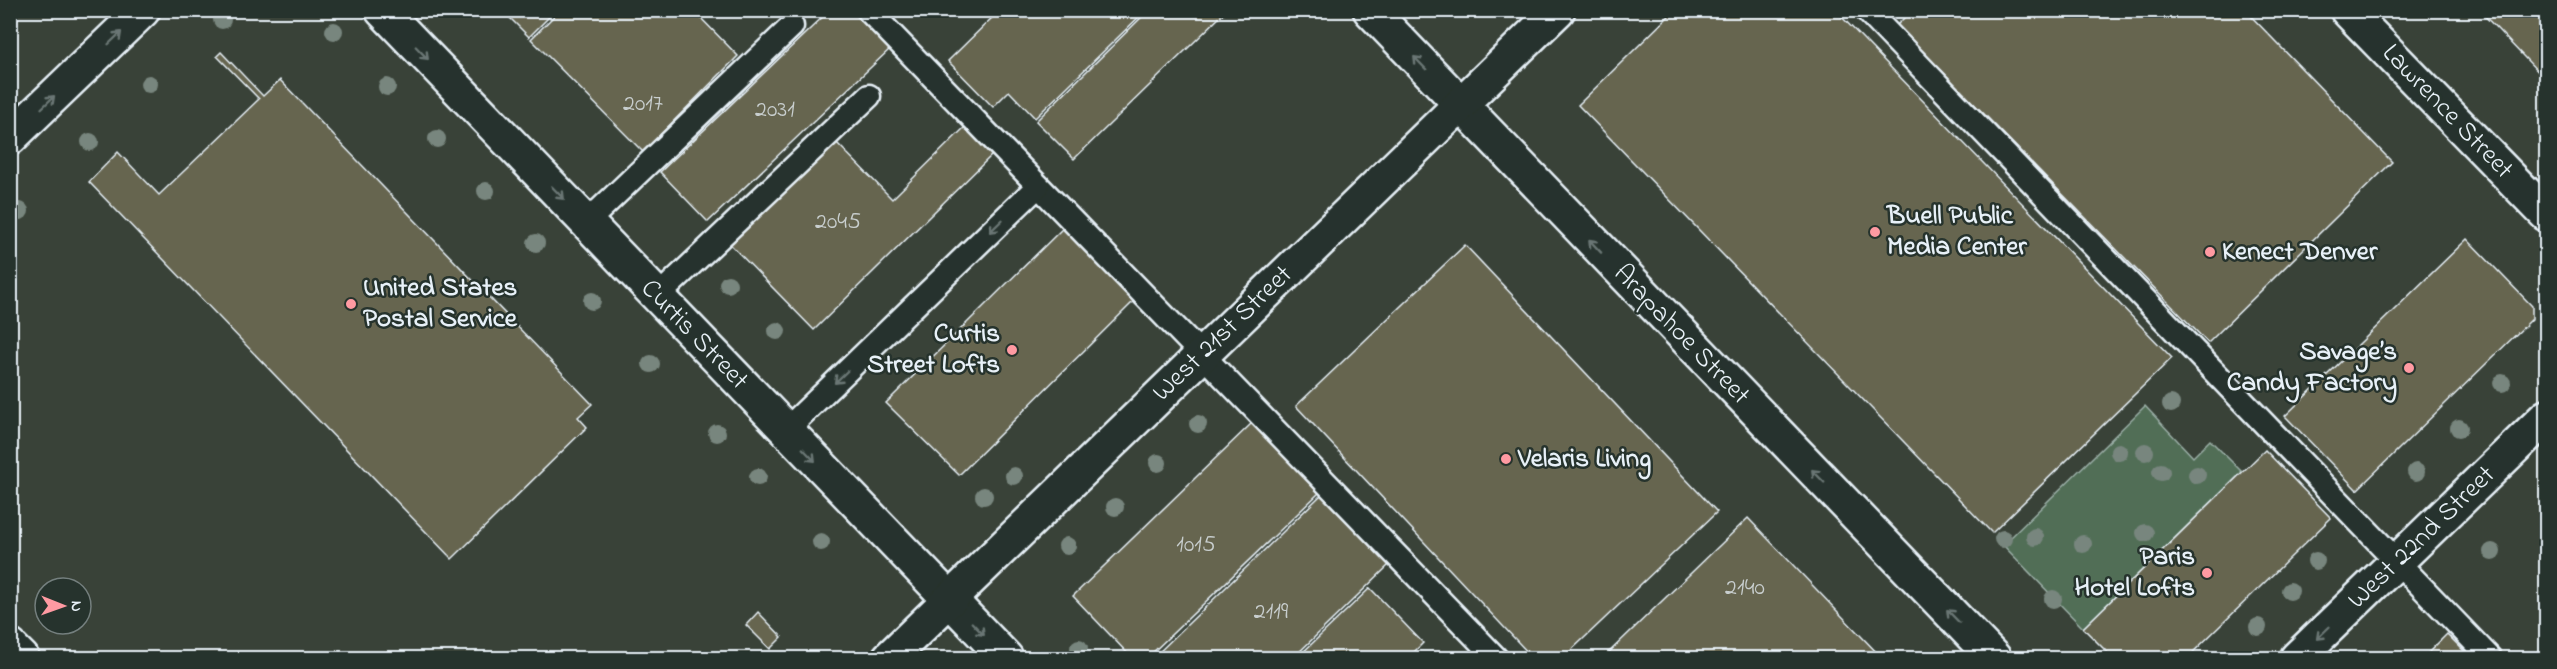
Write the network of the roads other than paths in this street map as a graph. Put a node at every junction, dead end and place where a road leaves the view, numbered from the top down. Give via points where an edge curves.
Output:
1 (143, 10) edge
2 (382, 10) edge
3 (867, 10) edge
4 (1370, 10) edge
5 (1558, 10) edge
6 (1866, 10) edge
7 (2347, 10) edge
8 (792, 26) dead end
9 (868, 96) dead end
10 (1460, 105) junction
11 (10, 138) edge
12 (1038, 186) junction
13 (2547, 214) edge
14 (586, 223) junction
15 (657, 297) junction
16 (1202, 355) junction
17 (2547, 417) edge
18 (786, 430) junction
19 (2397, 562) junction
20 (949, 600) junction
21 (10, 646) edge
22 (22, 658) edge
23 (889, 658) edge
24 (1006, 658) edge
25 (1496, 658) edge
26 (1994, 658) edge
27 (2297, 658) edge
28 (2490, 658) edge

11 -> 1 street
2 -> 14 street, Curtis Street
3 - 12 lane
10 -> 4 street, Arapahoe Street
5 - 10 street, West 21st Street
6 - 19 lane
7 - 13 street, Lawrence Street
8 - 14 lane
9 - 15 lane
10 - 16 street, West 21st Street
26 -> 10 street, Arapahoe Street
12 - 16 lane
12 -> 18 lane
14 - 15 street, Curtis Street
15 - 18 street, Curtis Street
16 - 20 street, West 21st Street
16 - 25 lane
17 - 19 street, West 22nd Street
18 -> 20 street, Curtis Street
19 -> 27 street, West 22nd Street
19 - 28 lane
20 - 23 street, West 21st Street
20 -> 24 street, Curtis Street
21 - 22 street

